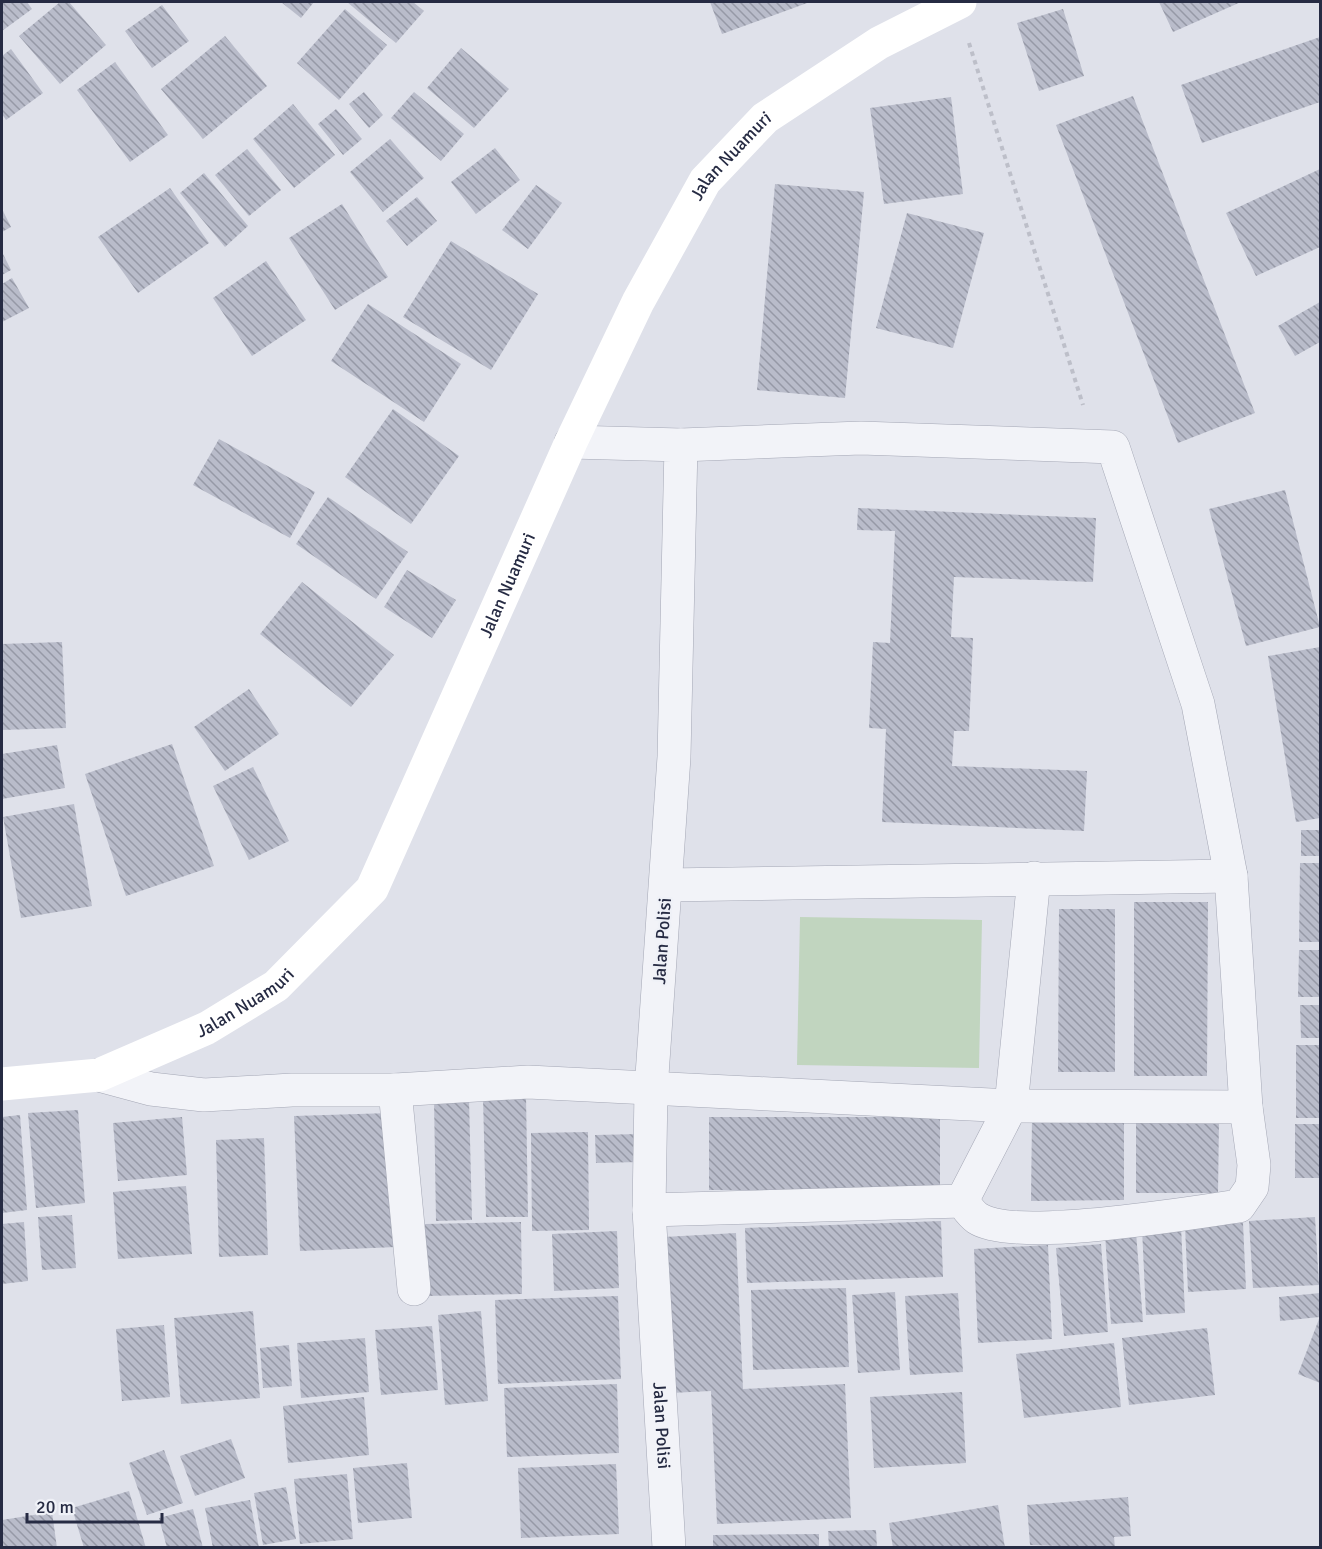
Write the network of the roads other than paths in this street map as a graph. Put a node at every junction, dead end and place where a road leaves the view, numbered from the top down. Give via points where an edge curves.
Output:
1 (958, 2) edge
2 (571, 442) junction
3 (681, 444) junction
4 (1231, 876) junction
5 (1034, 878) junction
6 (666, 885) junction
7 (99, 1075) junction
8 (2, 1083) edge
9 (395, 1090) junction
10 (651, 1090) junction
11 (1011, 1106) junction
12 (1246, 1107) junction
13 (962, 1200) junction
14 (649, 1210) junction
15 (414, 1289) dead end
16 (669, 1548) edge

1 - 2 street, Jalan Nuamuri via 879,43 765,118 705,181 638,302
2 - 3 street
2 - 7 street, Jalan Nuamuri via 372,889 276,986 207,1028
3 - 4 street via 861,438 1113,447 1198,704
3 - 6 street, Jalan Polisi via 674,757
4 - 5 street
4 - 12 street
5 - 6 street
5 - 11 street
6 - 10 street, Jalan Polisi
7 - 8 street, Jalan Nuamuri
7 - 9 street via 151,1089 204,1095
9 - 10 street via 528,1082
9 - 15 street
10 - 11 street
10 - 14 street, Jalan Polisi
11 - 12 street
11 - 13 street
12 - 13 street via 1254,1165 1252,1187 1239,1206 1079,1226 1006,1227 978,1218
13 - 14 street
14 - 16 street, Jalan Polisi

